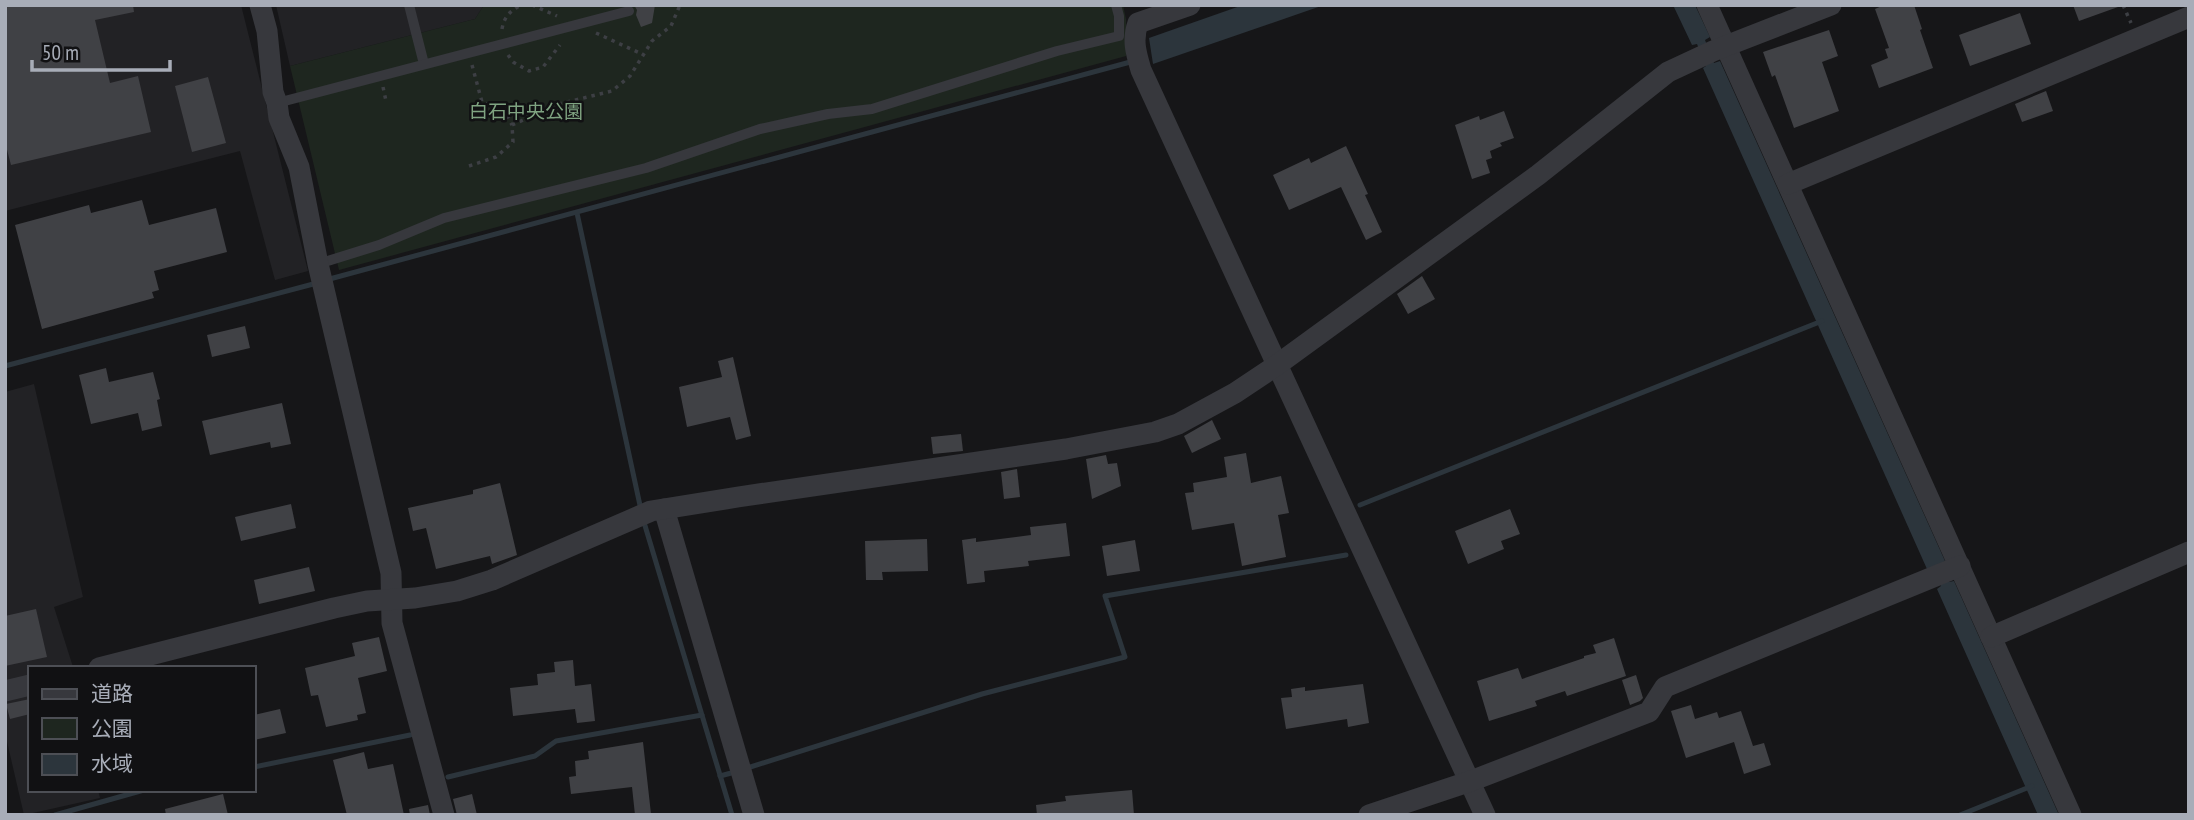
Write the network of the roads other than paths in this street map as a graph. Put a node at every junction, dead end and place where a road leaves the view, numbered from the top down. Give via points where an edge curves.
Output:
1 (260, 5) edge
2 (409, 5) edge
3 (1116, 5) edge
4 (1190, 5) edge
5 (1707, 5) edge
6 (1831, 5) edge
7 (629, 11) dead end
8 (2189, 17) edge
9 (1713, 51) junction
10 (424, 64) junction
11 (277, 103) junction
12 (1788, 184) junction
13 (318, 264) junction
14 (1277, 365) junction
15 (650, 512) junction
16 (2189, 552) edge
17 (1947, 572) junction
18 (392, 600) junction
19 (1991, 637) junction
20 (107, 666) edge
21 (28, 685) edge
22 (5, 691) edge
23 (1471, 781) junction
24 (444, 815) edge
25 (754, 815) edge
26 (1369, 815) edge
27 (1485, 815) edge
28 (2071, 815) edge

1 - 11 street
2 - 10 lane
3 - 13 lane via 1119,36 872,109 760,129 646,168 444,218
4 - 14 street via 1138,23 1134,34 1138,60
5 - 9 street
6 - 9 street
7 - 10 lane
8 - 12 street
9 - 12 street
9 - 14 street via 1668,72 1538,175
10 - 11 lane
11 - 13 street via 299,167
12 - 17 street
13 - 18 street via 391,573
14 - 15 street via 1236,393 1155,432
14 - 23 street
15 - 18 street via 492,580 457,591
15 - 25 street
16 - 19 street
17 - 19 street
17 - 23 street via 1665,687 1649,712
18 - 20 street via 334,608
18 - 24 street via 392,623
19 - 28 street
21 - 22 street
23 - 26 street
23 - 27 street

